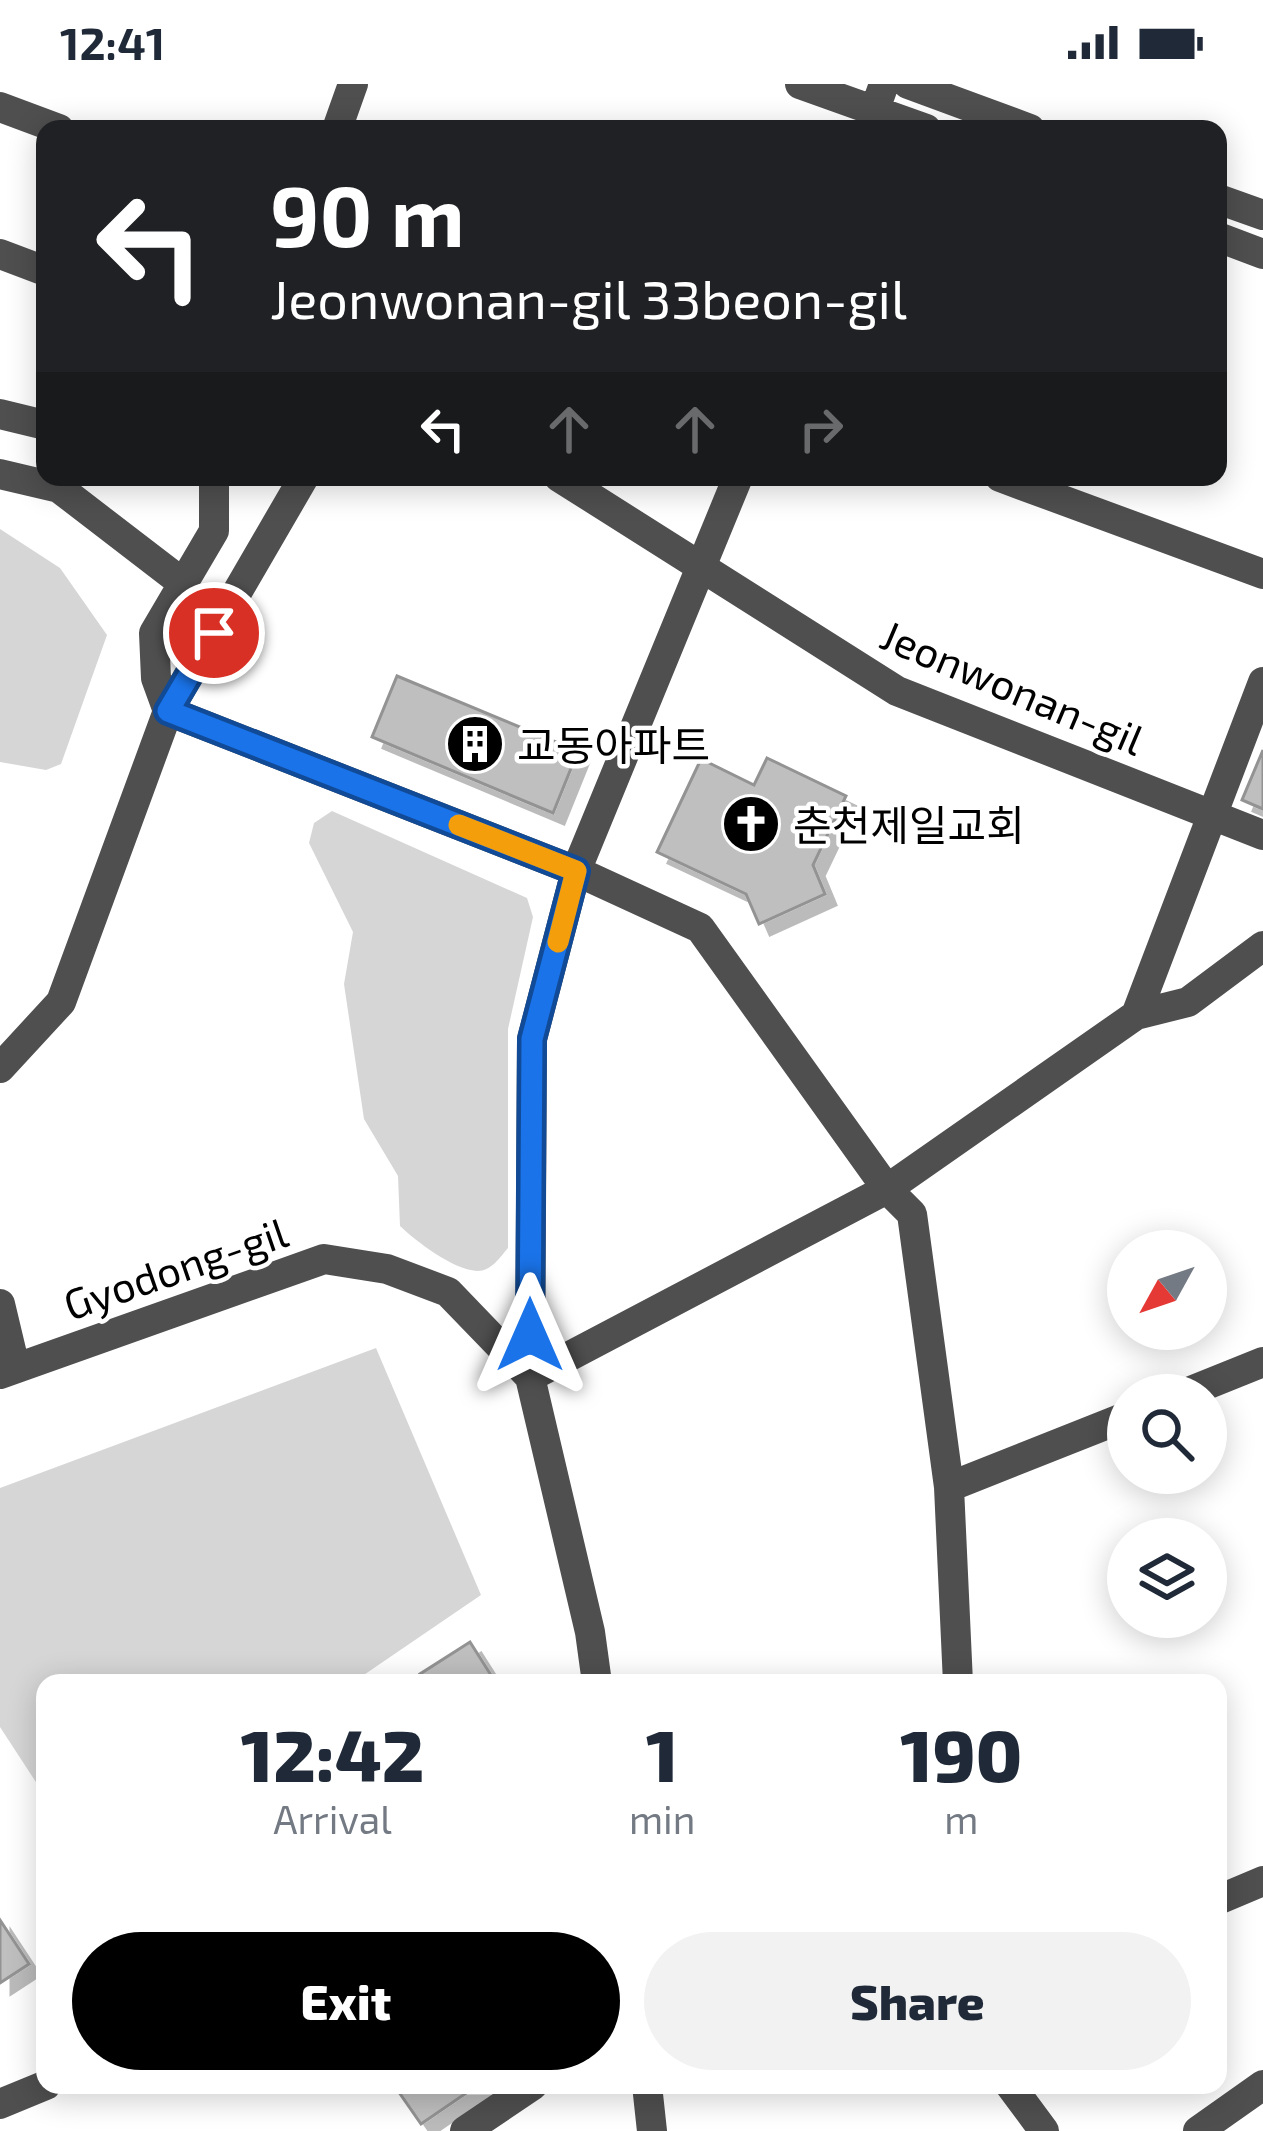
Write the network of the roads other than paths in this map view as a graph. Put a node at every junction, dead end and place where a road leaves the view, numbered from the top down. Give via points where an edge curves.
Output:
1 (353, 84) edge
2 (800, 84) edge
3 (908, 84) edge
4 (876, 108) edge
5 (4, 116) edge
6 (340, 120) edge
7 (905, 120) edge
8 (1006, 120) edge
9 (36, 124) edge
10 (1227, 202) edge
11 (1263, 215) edge
12 (1227, 240) edge
13 (0, 254) edge
14 (1263, 254) edge
15 (36, 268) edge
16 (0, 414) edge
17 (36, 423) edge
18 (0, 474) edge
19 (36, 483) edge
20 (51, 486) edge
21 (214, 486) edge
22 (299, 486) edge
23 (573, 486) edge
24 (735, 486) edge
25 (1024, 486) edge
26 (703, 568) junction
27 (1263, 574) edge
28 (184, 584) junction
29 (1263, 682) edge
30 (168, 711) junction
31 (1214, 815) junction
32 (1263, 835) edge
33 (576, 871) junction
34 (1263, 946) edge
35 (1136, 1015) junction
36 (0, 1068) edge
37 (887, 1189) junction
38 (0, 1304) edge
39 (1263, 1363) edge
40 (8, 1370) edge
41 (530, 1377) junction
42 (1227, 1377) edge
43 (1107, 1424) edge
44 (949, 1486) junction
45 (596, 1674) edge
46 (958, 1674) edge
47 (1259, 1891) edge
48 (1227, 1898) edge
49 (1263, 2085) edge
50 (36, 2089) edge
51 (520, 2094) edge
52 (648, 2094) edge
53 (1017, 2094) edge
54 (0, 2104) edge
55 (465, 2131) edge
56 (652, 2131) edge
57 (1044, 2131) edge
58 (1198, 2131) edge

1 - 6 street
2 - 4 street
3 - 8 street
4 - 7 street
5 - 9 street
10 - 11 street
12 - 14 street
13 - 15 street
16 - 17 street
18 - 19 street
20 - 28 street
21 - 28 street via 214,531
22 - 30 street
23 - 26 street, Jeonwonan-gil
24 - 26 street
25 - 27 street
26 - 31 street, Jeonwonan-gil via 897,691
26 - 33 street
28 - 30 street via 154,633
29 - 31 street
30 - 33 street
30 - 36 street via 61,1002
31 - 32 street, Jeonwonan-gil
31 - 35 street
33 - 37 street via 700,928
33 - 41 street via 532,1039
34 - 35 street via 1188,1002
35 - 37 street
37 - 41 street
37 - 44 street via 912,1214
38 - 40 street
39 - 42 street
40 - 41 street, Gyodong-gil via 325,1259 387,1269 448,1292
41 - 45 street
43 - 44 street
44 - 46 street
47 - 48 street
49 - 58 street
50 - 54 street
51 - 55 street
52 - 56 street
53 - 57 street

